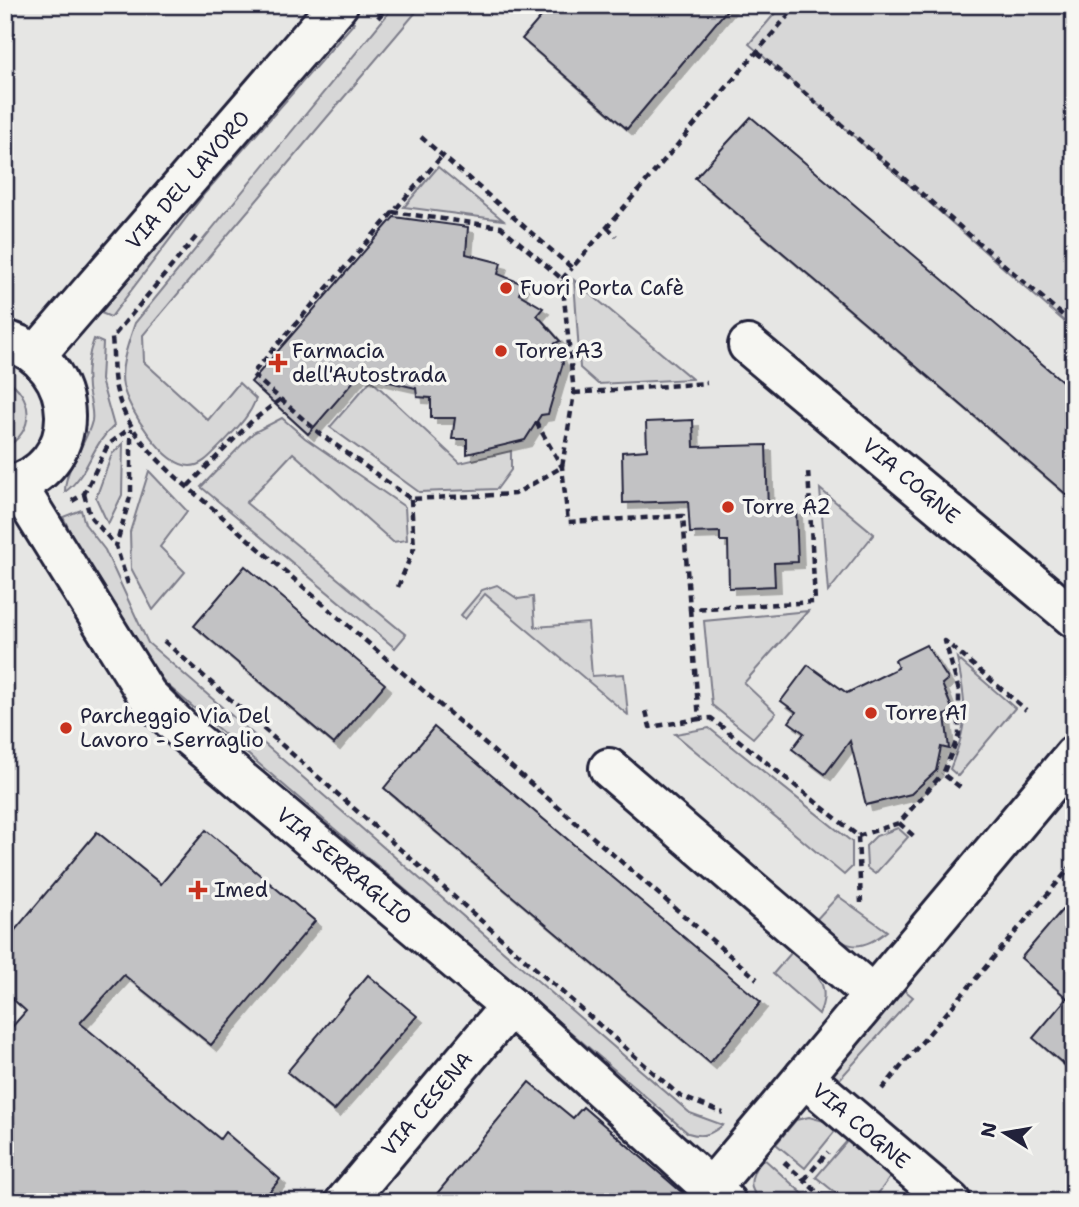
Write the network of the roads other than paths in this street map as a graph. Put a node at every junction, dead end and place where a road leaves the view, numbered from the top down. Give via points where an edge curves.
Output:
1 (338, 5) edge
2 (748, 345) dead end
3 (21, 347) edge
4 (11, 485) edge
5 (1074, 618) edge
6 (1074, 755) edge
7 (609, 768) dead end
8 (873, 995) junction
9 (510, 1006) junction
10 (804, 1077) junction
11 (719, 1195) edge
12 (345, 1202) edge
13 (951, 1202) edge

1 - 3 street, VIA DEL LAVORO
2 - 5 street, VIA COGNE
3 - 4 street, VIA DEL LAVORO via 53,371 63,392 66,415 52,457 36,474
4 - 9 street, VIA SERRAGLIO via 147,695 186,734
6 - 8 street, VIA COGNE
7 - 8 street
8 - 10 street, VIA COGNE
9 - 11 street, VIA SERRAGLIO
9 - 12 street, VIA CESENA
10 - 11 street, VIA COGNE via 754,1137
10 - 13 street, VIA COGNE

